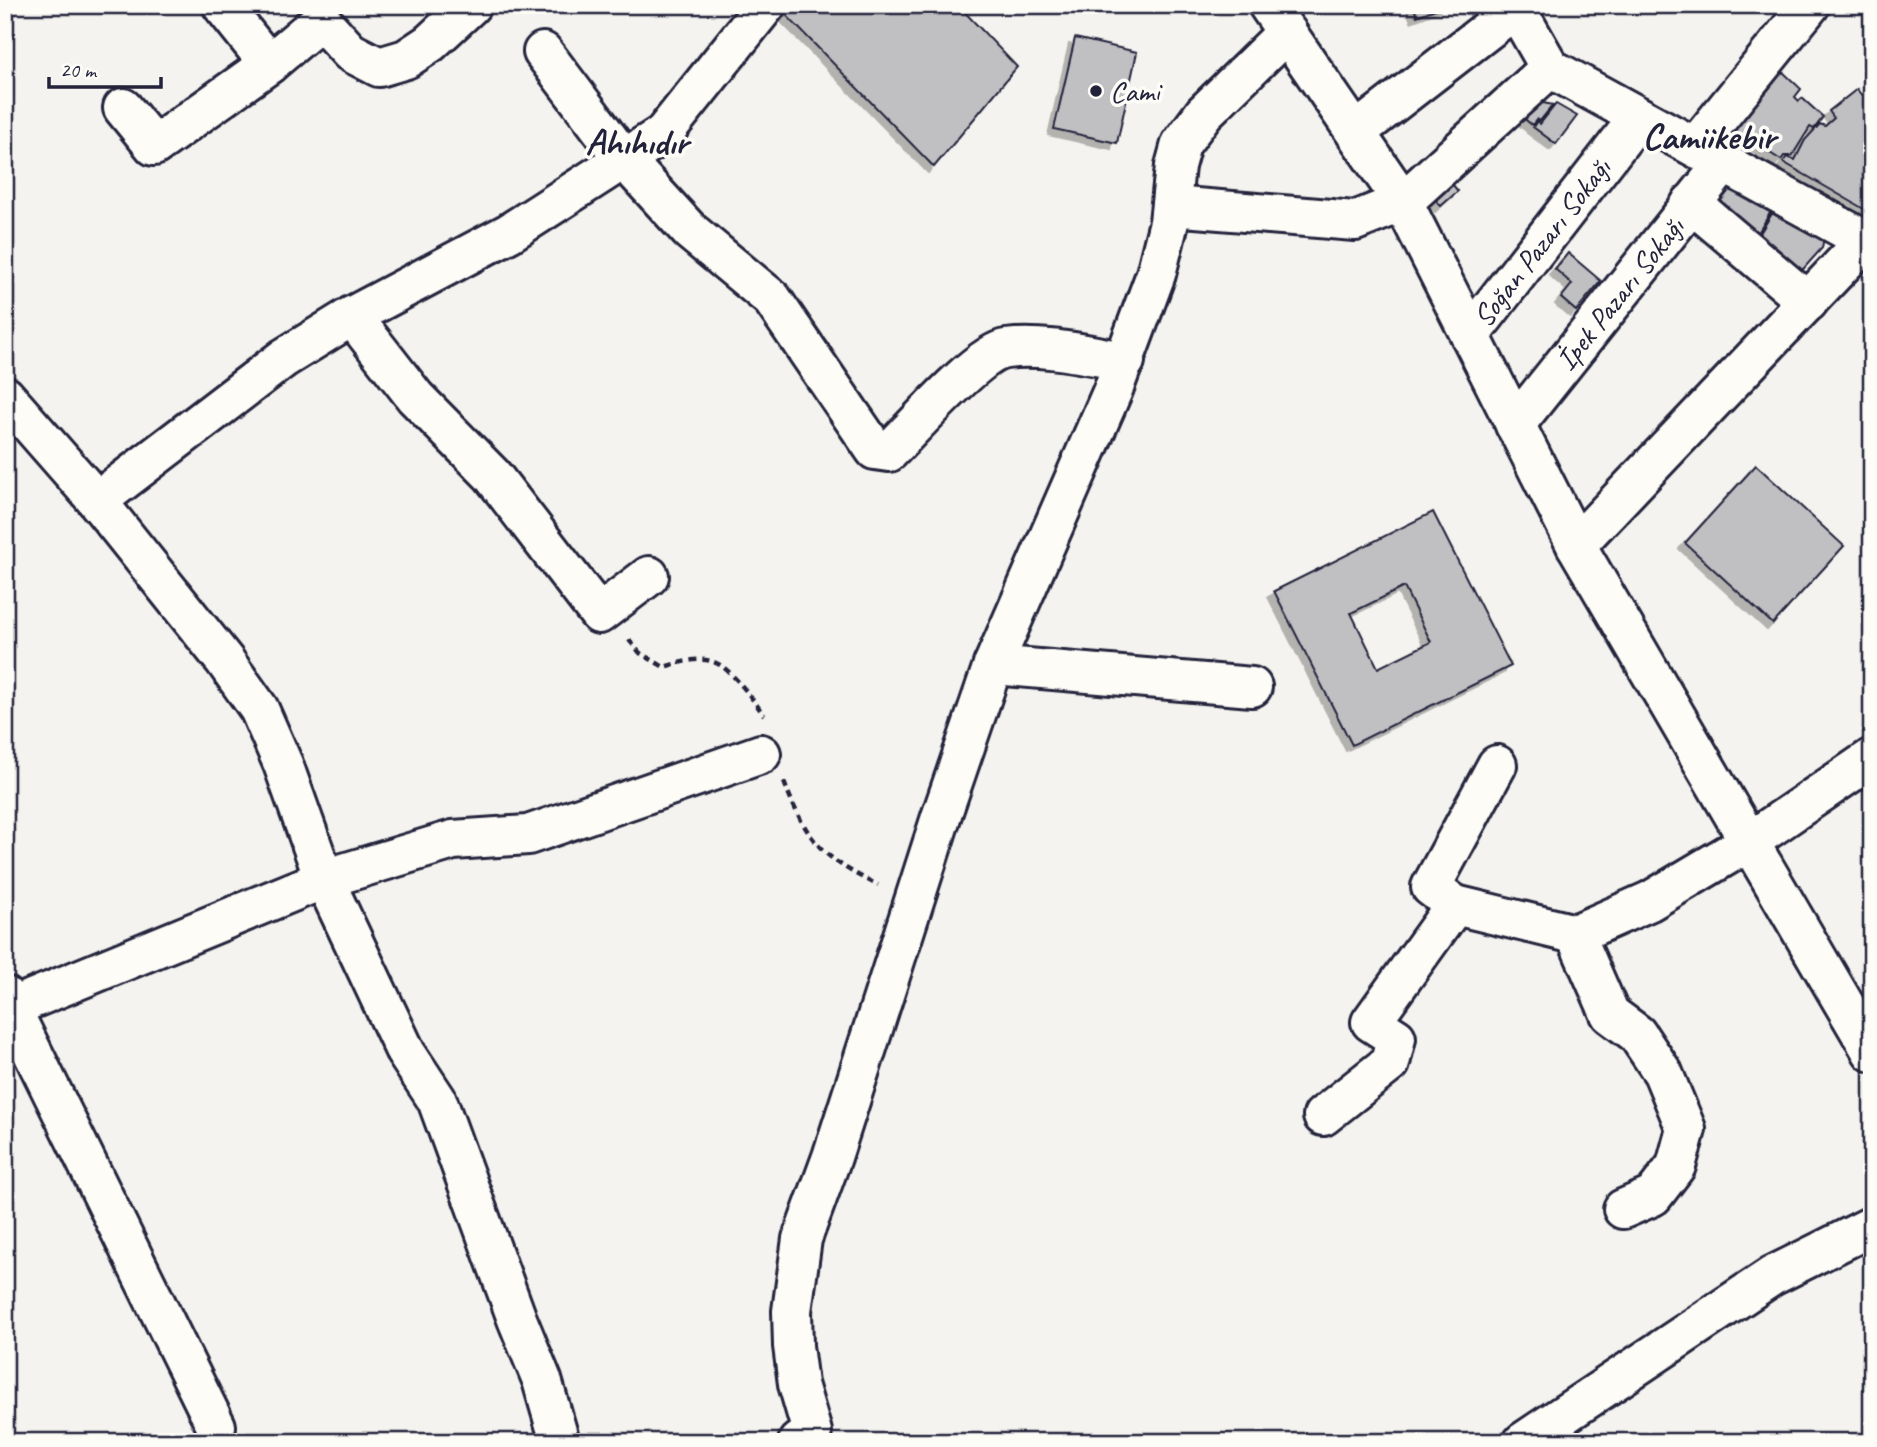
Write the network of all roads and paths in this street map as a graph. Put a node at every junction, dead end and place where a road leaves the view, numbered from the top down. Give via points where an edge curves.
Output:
1 (222, 5) edge
2 (471, 5) edge
3 (766, 5) edge
4 (1810, 5) edge
5 (1514, 7) edge
6 (1277, 19) edge
7 (543, 52) dead end
8 (269, 64) junction
9 (1550, 68) junction
10 (123, 108) dead end
11 (1639, 117) junction
12 (1356, 132) junction
13 (1709, 155) junction
14 (623, 158) junction
15 (1403, 202) junction
16 (1691, 204) junction
17 (1171, 206) junction
18 (1869, 242) edge
19 (1808, 302) junction
20 (352, 316) junction
21 (1470, 335) junction
22 (1125, 361) junction
23 (5, 396) edge
24 (1515, 425) junction
25 (97, 501) junction
26 (1576, 545) junction
27 (649, 576) dead end
28 (993, 665) junction
29 (1252, 687) dead end
30 (761, 754) dead end
31 (1872, 758) edge
32 (1496, 765) dead end
33 (1749, 842) junction
34 (324, 880) junction
35 (1455, 905) junction
36 (1575, 934) junction
37 (7, 1005) edge
38 (1872, 1052) edge
39 (1323, 1116) dead end
40 (1623, 1209) dead end
41 (1872, 1226) edge
42 (216, 1426) dead end
43 (810, 1438) edge
44 (559, 1442) edge
45 (1522, 1442) edge

1 - 8 street
2 - 8 street via 430,43 406,59 379,67 350,52 321,20
3 - 14 street via 663,134
4 - 13 street, İpek Pazarı Sokağı
5 - 9 street
5 - 12 street
6 - 12 street
6 - 17 street via 1181,144
7 - 14 street
8 - 10 street via 154,146
9 - 11 street
9 - 15 street
11 - 13 street
11 - 21 street, Soğan Pazarı Sokağı
12 - 15 street
13 - 16 street, İpek Pazarı Sokağı
13 - 18 street
14 - 20 street via 509,233
14 - 22 street via 690,231 772,299 875,450 889,452 983,358 1004,349 1042,349
15 - 17 street via 1355,220
15 - 21 street
16 - 19 street
16 - 24 street, İpek Pazarı Sokağı
17 - 22 street via 1156,274
18 - 19 street
19 - 26 street
20 - 25 street via 284,358
20 - 27 street via 415,397 492,475 599,614
21 - 24 street
22 - 28 street
23 - 25 street
24 - 26 street
25 - 34 street via 259,709
26 - 33 street
28 - 29 street
28 - 43 street via 802,1239 792,1311 798,1384
30 - 34 street via 528,835 453,840
31 - 33 street
32 - 35 street via 1431,887
33 - 36 street via 1650,901
33 - 38 street
34 - 37 street
34 - 44 street via 407,1053 437,1100 542,1380
35 - 36 street
35 - 39 street via 1371,1022 1396,1038 1390,1063
36 - 40 street via 1610,1014 1637,1034 1663,1073 1686,1129 1676,1166 1653,1196
37 - 42 street
41 - 45 street via 1772,1276

